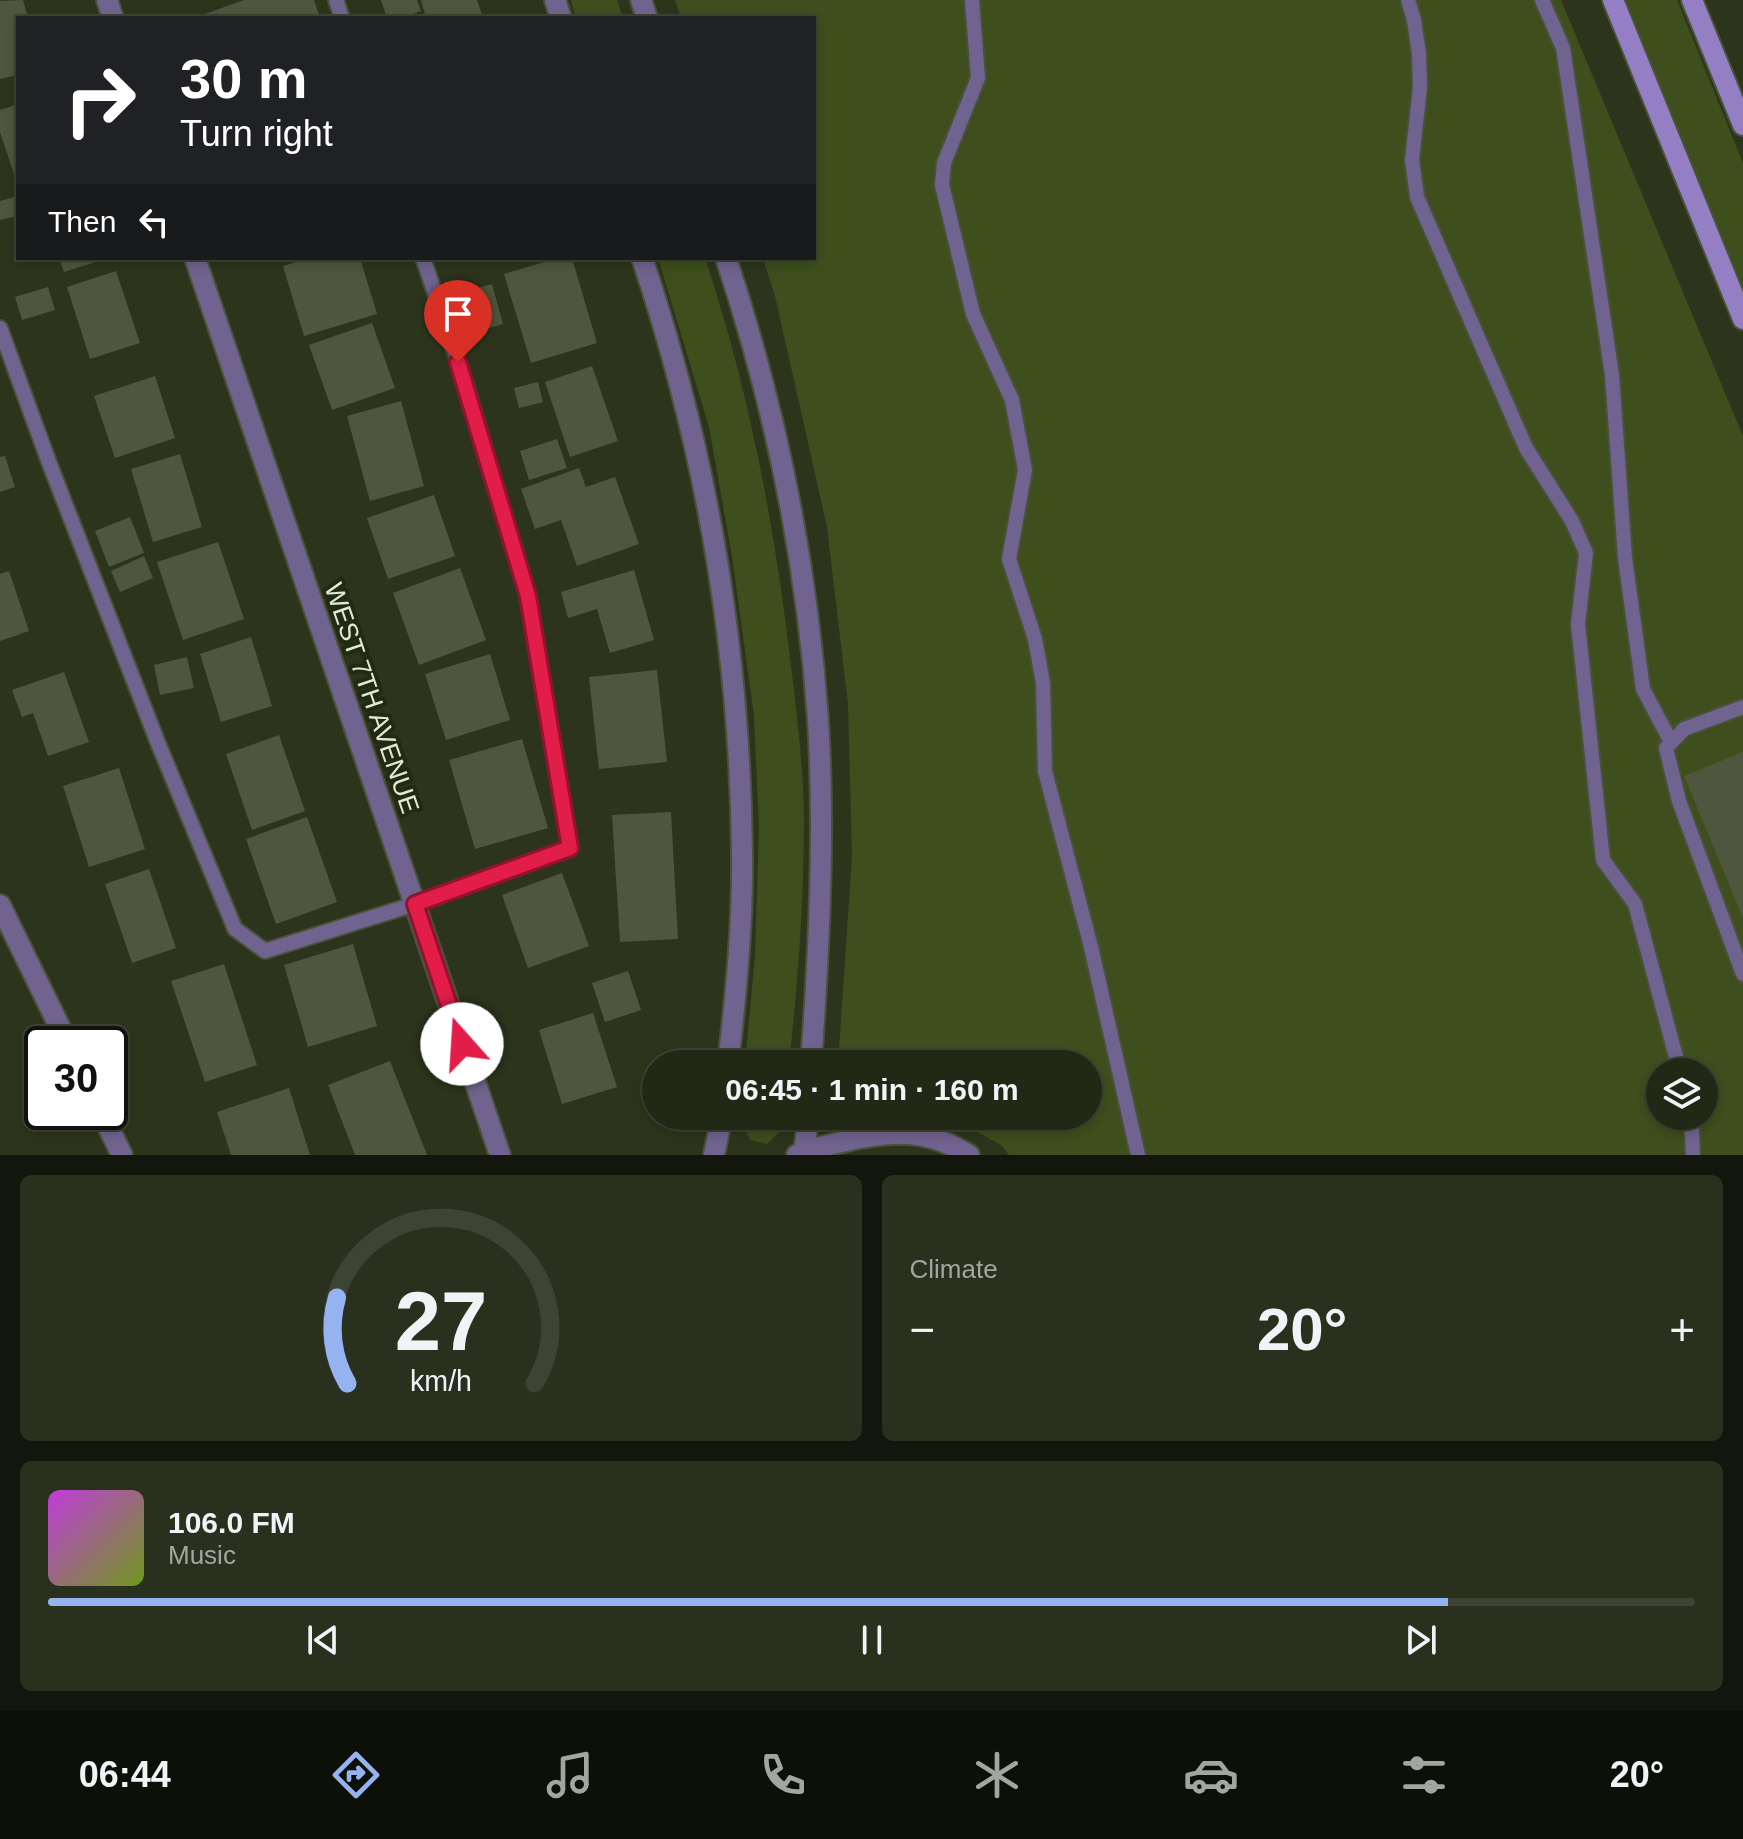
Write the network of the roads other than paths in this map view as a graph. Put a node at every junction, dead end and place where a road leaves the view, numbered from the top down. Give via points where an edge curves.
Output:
1 (972, 0) edge
2 (1408, 0) edge
3 (1542, 0) edge
4 (1613, 0) edge
5 (1692, 0) edge
6 (1743, 125) edge
7 (196, 260) edge
8 (424, 260) edge
9 (643, 260) edge
10 (727, 260) edge
11 (1743, 319) edge
12 (0, 328) edge
13 (1743, 707) edge
14 (1671, 742) junction
15 (415, 904) junction
16 (0, 905) edge
17 (1743, 974) edge
18 (59, 1026) edge
19 (730, 1050) edge
20 (812, 1050) edge
21 (1676, 1058) edge
22 (110, 1130) edge
23 (719, 1130) edge
24 (806, 1130) edge
25 (1692, 1130) edge
26 (802, 1154) edge
27 (122, 1155) edge
28 (500, 1155) edge
29 (714, 1155) edge
30 (969, 1155) edge
31 (1138, 1155) edge
32 (1693, 1155) edge

1 - 31 lane via 978,78 944,163 942,185 973,314 1012,400 1025,470 1009,559 1043,683 1045,771
2 - 21 lane via 1419,54 1412,160 1417,197 1526,448 1586,553 1578,624 1603,860 1635,904
3 - 14 lane via 1563,48 1612,375 1625,558 1643,689
4 - 11 main road
5 - 6 main road
7 - 15 street, WEST 7TH AVENUE
8 - 15 lane via 528,596 570,848
9 - 19 street via 682,395 727,625 742,855
10 - 20 street via 752,338 787,490 818,719 819,954
12 - 15 lane via 235,929 265,951
13 - 14 lane via 1684,729
14 - 17 lane via 1666,748 1679,801
15 - 28 street, WEST 7TH AVENUE
16 - 18 street
22 - 27 street
23 - 29 street
24 - 26 street
25 - 32 lane
26 - 30 street via 900,1132 927,1136

